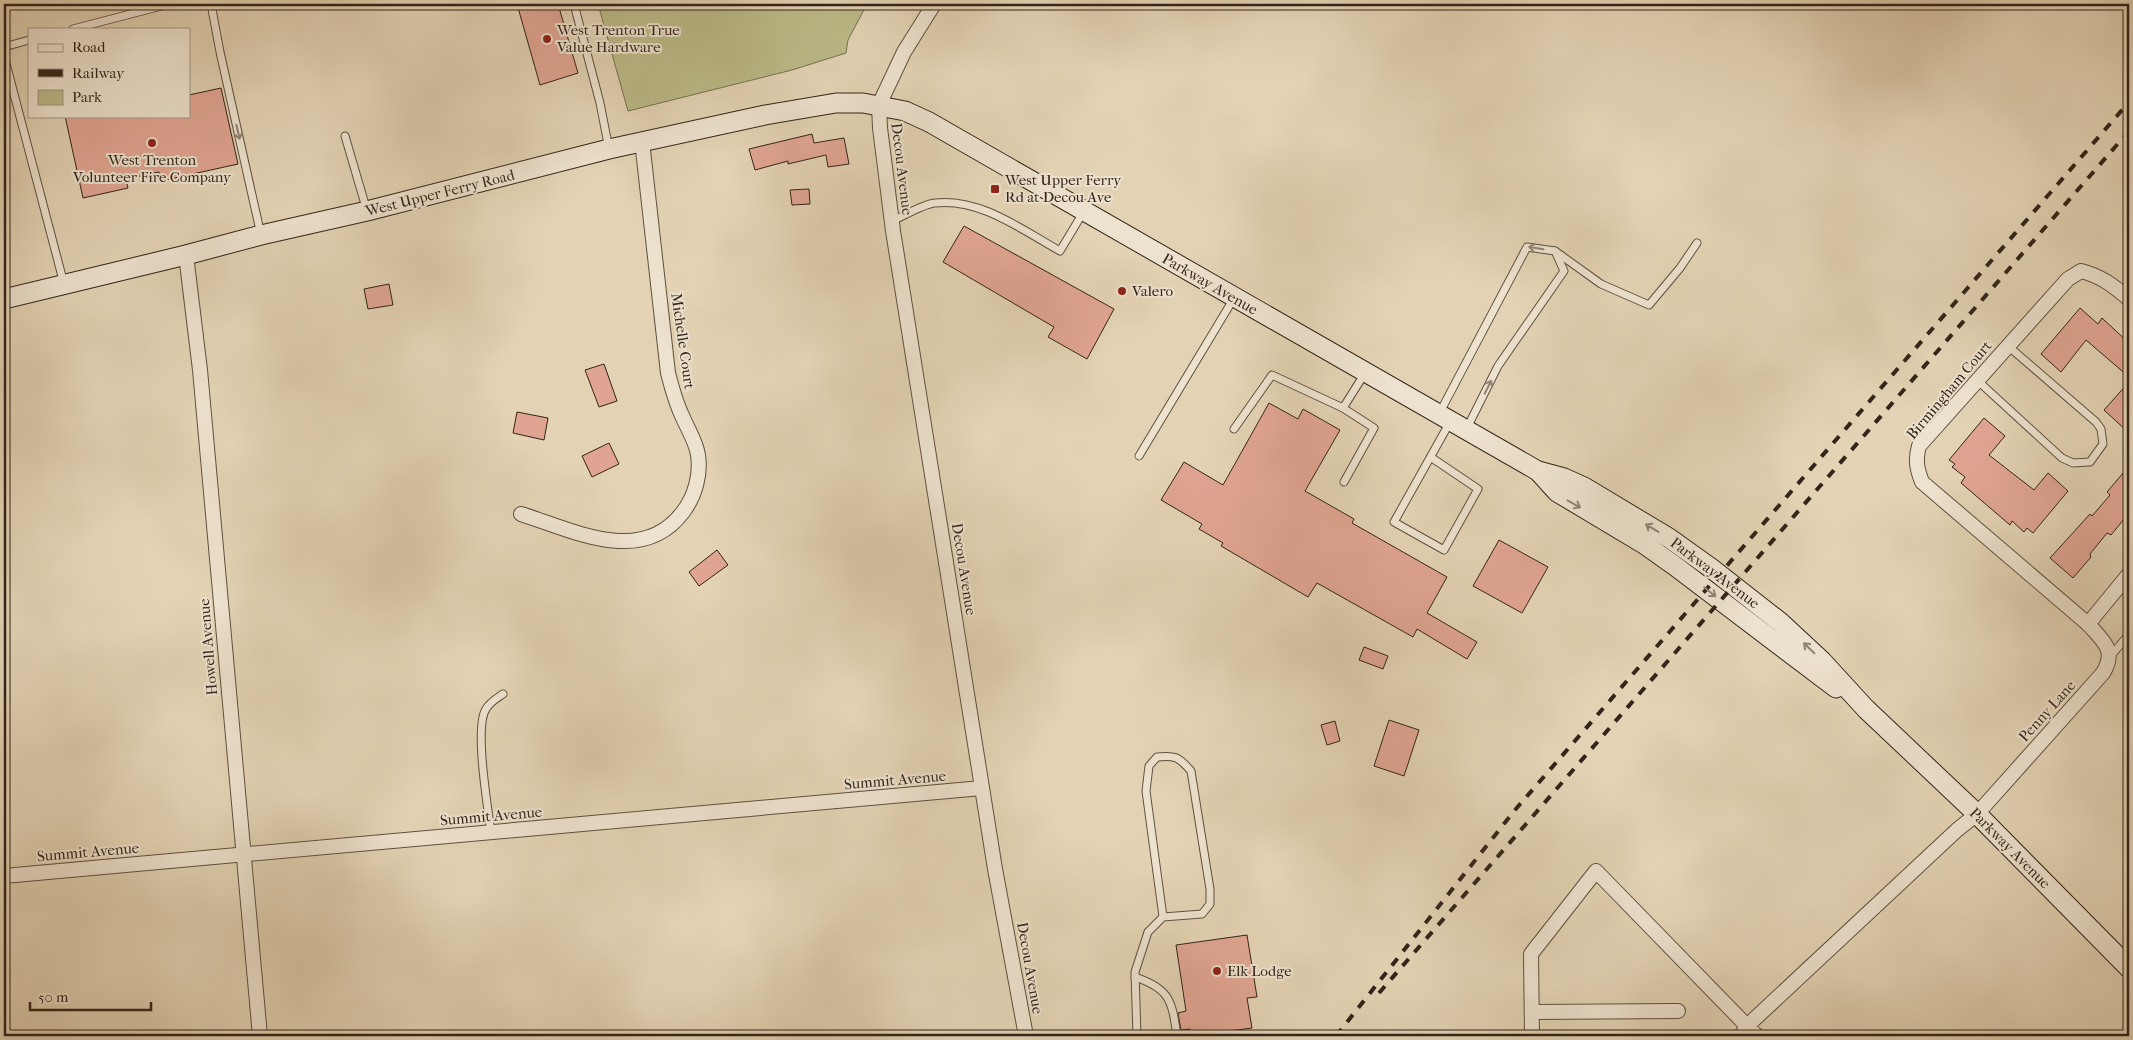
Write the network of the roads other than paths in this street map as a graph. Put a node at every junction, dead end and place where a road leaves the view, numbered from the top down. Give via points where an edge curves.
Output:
1 (169, 4) edge
2 (211, 4) edge
3 (574, 4) edge
4 (934, 4) edge
5 (77, 28) edge
6 (28, 40) edge
7 (4, 47) edge
8 (4, 56) edge
9 (879, 105) junction
10 (345, 136) dead end
11 (642, 142) junction
12 (609, 149) junction
13 (1084, 211) junction
14 (367, 212) junction
15 (892, 222) junction
16 (261, 235) junction
17 (1698, 243) dead end
18 (1555, 251) junction
19 (186, 255) junction
20 (64, 284) junction
21 (1234, 297) junction
22 (4, 298) edge
23 (2129, 299) edge
24 (2008, 346) junction
25 (1365, 372) junction
26 (1978, 381) junction
27 (1343, 408) junction
28 (1452, 422) junction
29 (1234, 429) dead end
30 (1139, 456) dead end
31 (1432, 458) junction
32 (1344, 482) dead end
33 (521, 514) dead end
34 (2129, 574) edge
35 (2088, 624) junction
36 (2129, 634) edge
37 (2110, 658) junction
38 (503, 694) dead end
39 (982, 788) junction
40 (1977, 814) junction
41 (491, 833) junction
42 (244, 856) junction
43 (4, 876) edge
44 (1163, 917) junction
45 (2129, 968) edge
46 (1135, 977) junction
47 (1678, 1011) dead end
48 (1533, 1012) junction
49 (1744, 1031) edge
50 (260, 1036) edge
51 (1026, 1036) edge
52 (1137, 1036) edge
53 (1177, 1036) edge
54 (1532, 1036) edge
55 (1758, 1036) edge

1 - 5 lane
2 -> 16 lane
3 - 12 lane
4 - 9 street via 904,52
6 - 7 lane
8 - 20 lane
9 - 11 main road, West Upper Ferry Road via 836,103
9 - 13 main road, Parkway Avenue via 905,111 929,122
9 - 15 street, Decou Avenue
10 - 14 lane
11 - 12 main road, West Upper Ferry Road
11 - 33 street, Michelle Court via 668,373 674,397 694,438 698,455 695,489 678,519 663,531 631,542 598,539
12 - 14 main road, West Upper Ferry Road
13 - 15 lane via 1060,251 983,208 965,204 934,203
13 - 21 main road, Parkway Avenue
14 - 16 main road, West Upper Ferry Road
15 - 39 street, Decou Avenue
16 - 19 main road, West Upper Ferry Road
17 - 18 lane via 1649,305 1601,284
28 -> 18 lane via 1498,366 1564,272
18 -> 28 lane via 1527,247
19 - 20 main road, West Upper Ferry Road
19 - 42 street, Howell Avenue via 200,370
20 - 22 main road, West Upper Ferry Road
21 - 25 main road, Parkway Avenue
21 - 30 lane
23 - 24 street, Birmingham Court via 2111,283 2081,271 2068,279
24 - 26 street, Birmingham Court
24 - 26 lane via 2101,429 2103,444 2090,462 2073,463 2062,458
25 - 27 lane
25 - 28 main road, Parkway Avenue
26 - 35 street, Birmingham Court via 1919,446 1917,470 1922,482
27 - 29 lane via 1272,375
27 - 32 lane via 1374,428
28 - 31 lane
28 - 40 main road, Parkway Avenue via 1538,471 1584,487 1669,538 1711,568 1801,641 1866,709
31 - 31 lane via 1394,522 1444,550 1478,489
34 - 35 street
35 - 37 street via 2102,640
36 - 37 lane
37 - 40 street, Penny Lane via 2103,673
38 - 41 lane via 485,710 482,721 482,756
39 - 41 street, Summit Avenue
39 - 51 street, Decou Avenue
40 - 45 main road, Parkway Avenue
40 - 49 street, Penny Lane
41 - 42 street, Summit Avenue
42 - 43 street, Summit Avenue
42 - 50 street, Howell Avenue
44 - 44 lane via 1146,791 1150,766 1157,757 1170,756 1181,760 1190,771 1210,904 1202,914
44 - 46 lane via 1148,932
46 - 52 lane
46 - 53 lane via 1153,983 1166,994 1173,1010
47 - 48 street
48 - 49 street via 1531,954 1596,871
48 - 54 street
49 - 55 street

